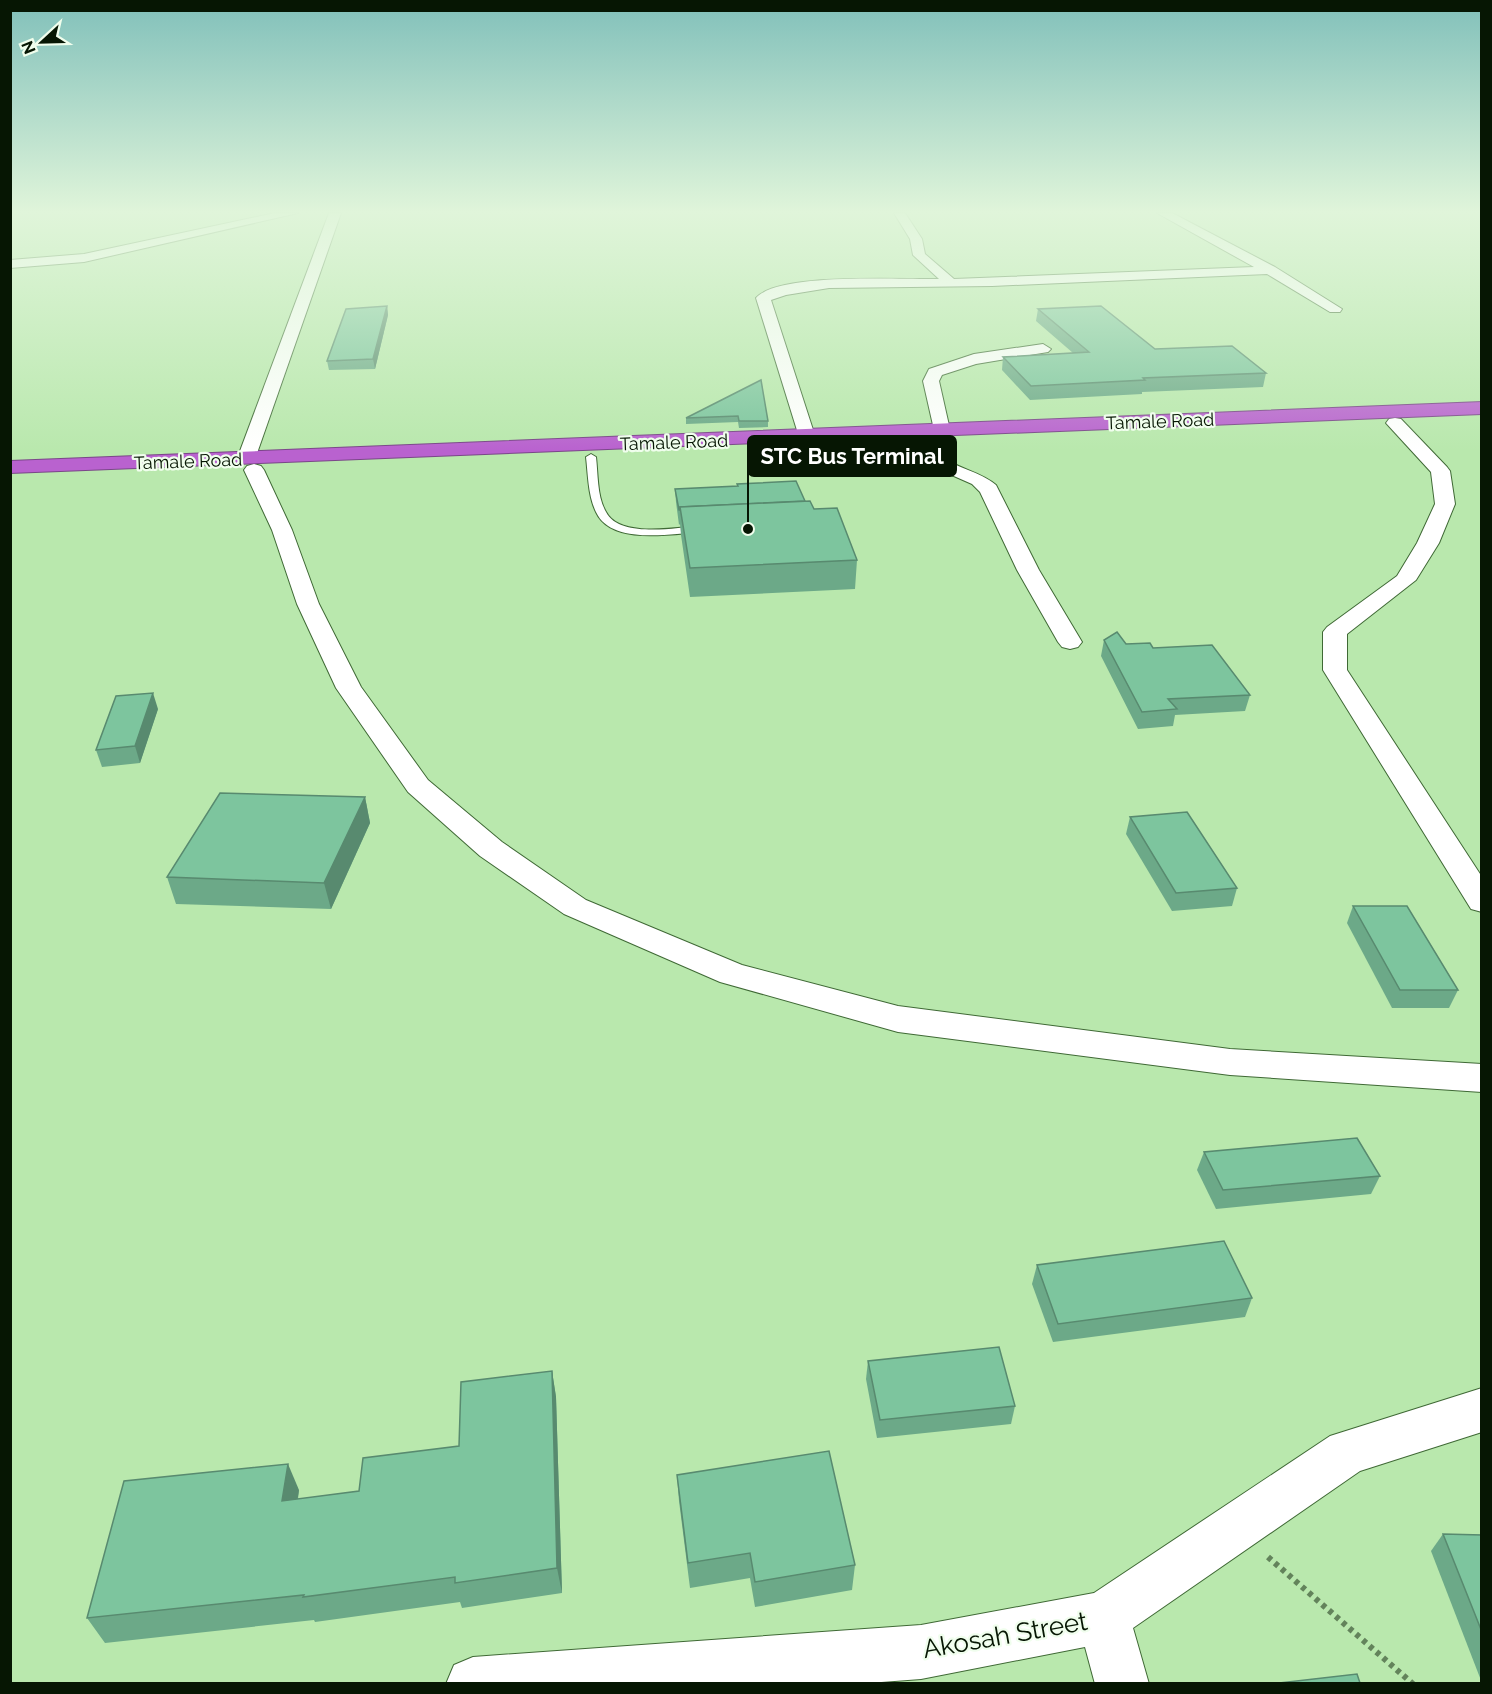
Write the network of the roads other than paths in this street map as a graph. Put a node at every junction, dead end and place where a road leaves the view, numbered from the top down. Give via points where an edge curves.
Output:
1 (305, 292) edge
2 (776, 292) edge
3 (1307, 292) edge
4 (1335, 309) dead end
5 (1043, 349) dead end
6 (1482, 408) edge
7 (1482, 420) edge
8 (1395, 423) junction
9 (941, 430) junction
10 (806, 436) junction
11 (922, 442) junction
12 (622, 450) junction
13 (591, 457) junction
14 (250, 465) junction
15 (10, 467) edge
16 (10, 479) edge
17 (708, 528) edge
18 (1070, 642) dead end
19 (1482, 902) edge
20 (1482, 1078) edge
21 (1482, 1410) edge
22 (1104, 1617) junction
23 (473, 1683) edge
24 (1122, 1683) edge

1 - 14 street
2 - 10 street via 763,298
3 - 4 street
5 - 9 street via 956,362 935,372 931,381
6 - 9 highway, Tamale Road
7 - 8 highway, Tamale Road
8 - 11 highway, Tamale Road
8 - 19 street via 1440,471 1445,504 1428,543 1405,580 1335,632 1335,670
9 - 10 highway, Tamale Road
10 - 12 highway, Tamale Road
11 - 12 highway, Tamale Road
11 - 18 street via 936,461 979,480 989,489 1028,570
12 - 13 highway, Tamale Road
12 - 14 highway, Tamale Road
13 - 14 highway, Tamale Road
13 - 17 lane via 601,513 615,526 638,532
14 - 15 highway, Tamale Road
14 - 16 highway, Tamale Road
14 - 20 street via 282,530 308,604 349,688 418,786 490,849 575,907 732,974 898,1019 1230,1062
21 - 22 street, Akosah Street via 1347,1452
22 - 23 street, Akosah Street via 921,1652
22 - 24 street

